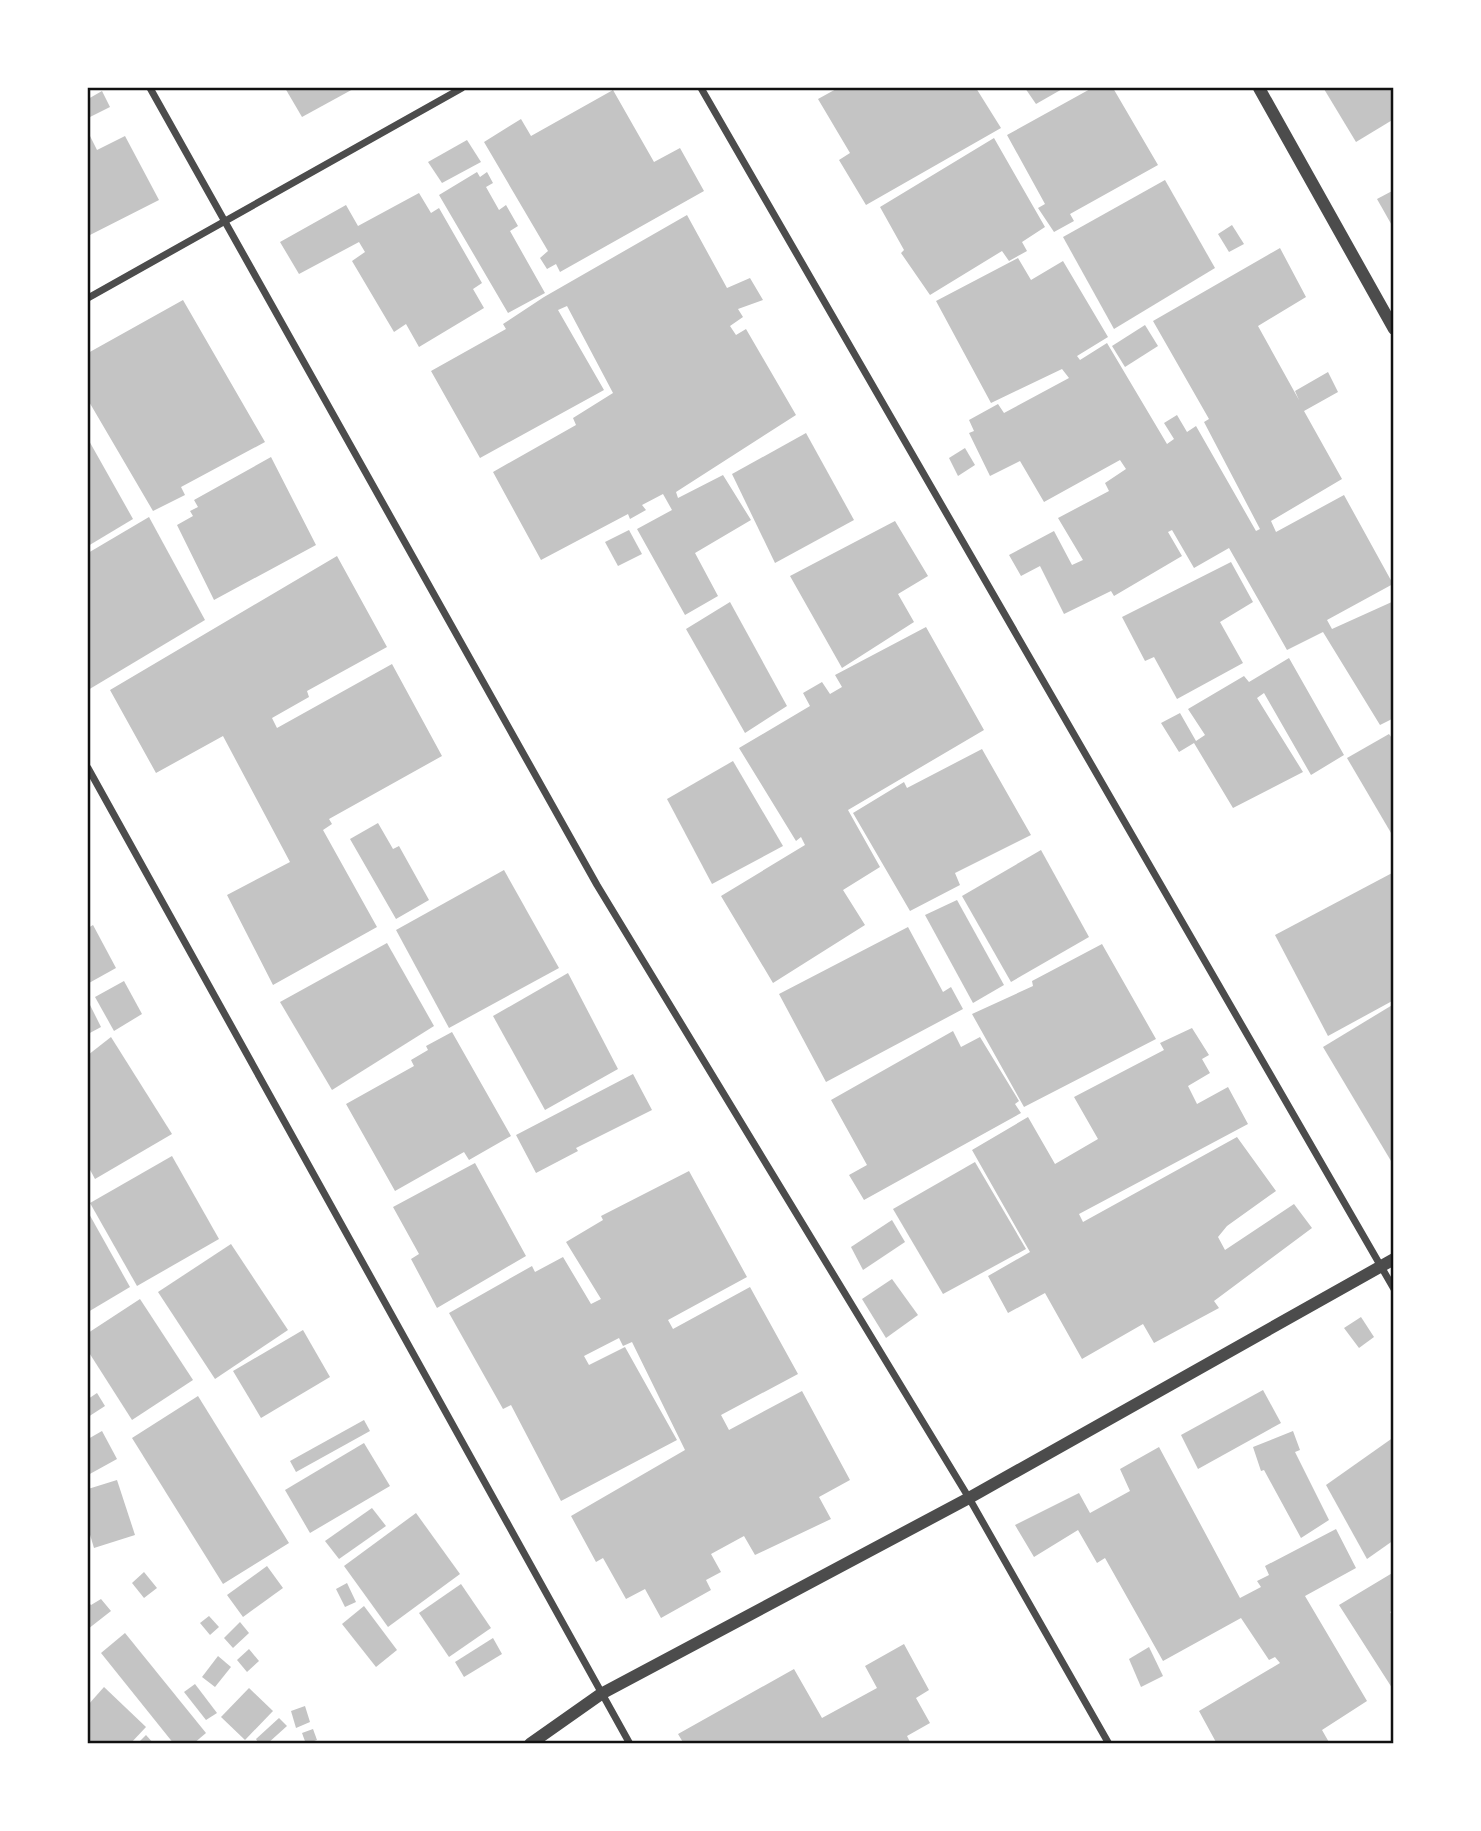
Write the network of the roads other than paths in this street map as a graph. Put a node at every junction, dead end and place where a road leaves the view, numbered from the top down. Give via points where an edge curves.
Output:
1 (150, 88) edge
2 (462, 88) edge
3 (701, 88) edge
4 (1259, 88) edge
5 (226, 222) junction
6 (88, 299) edge
7 (1394, 329) edge
8 (88, 768) edge
9 (1394, 1259) edge
10 (1381, 1267) junction
11 (1394, 1289) edge
12 (969, 1498) junction
13 (601, 1694) junction
14 (530, 1744) edge
15 (630, 1744) edge
16 (1109, 1744) edge

1 - 5 street
2 - 5 street
3 - 10 street
4 - 7 street
5 - 6 street
5 - 12 street via 597,885
8 - 13 street
9 - 10 street
10 - 11 street
10 - 12 street
12 - 13 street
12 - 16 street
13 - 14 street
13 - 15 street

